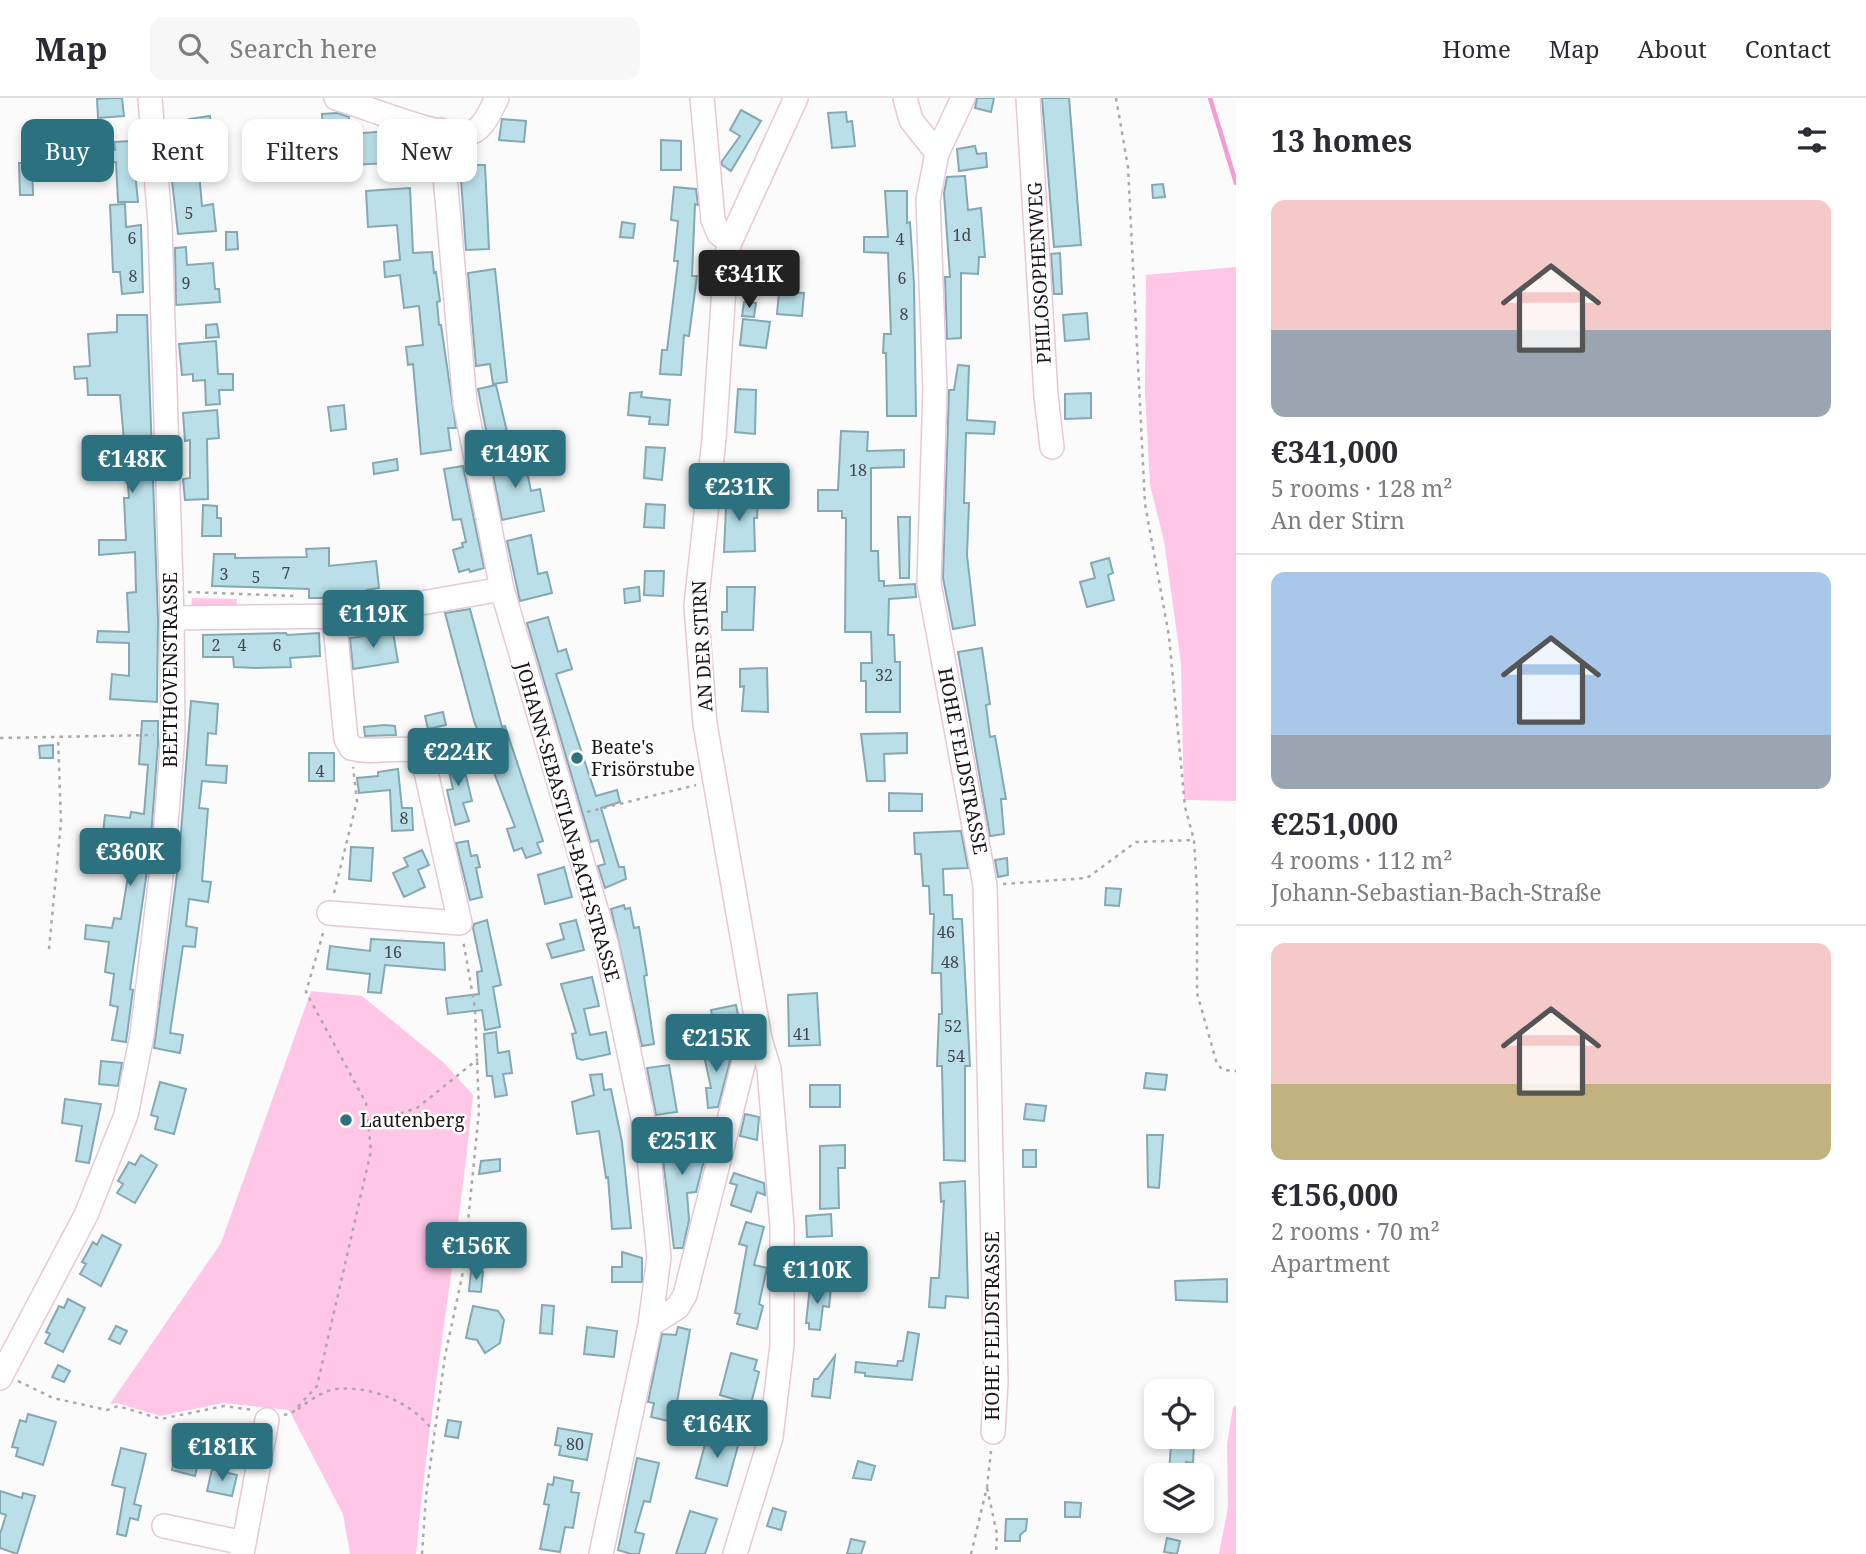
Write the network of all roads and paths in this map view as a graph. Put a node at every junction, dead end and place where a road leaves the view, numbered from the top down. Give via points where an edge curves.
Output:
1 (150, 98) edge
2 (336, 98) edge
3 (497, 98) edge
4 (702, 98) edge
5 (796, 98) edge
6 (905, 98) edge
7 (963, 98) edge
8 (1028, 98) edge
9 (1116, 98) edge
10 (405, 119) edge
11 (477, 129) edge
12 (937, 153) junction
13 (446, 182) edge
14 (730, 242) junction
15 (1052, 447) dead end
16 (502, 589) junction
17 (171, 592) junction
18 (334, 616) junction
19 (298, 617) junction
20 (172, 618) junction
21 (173, 734) junction
22 (58, 737) junction
23 (0, 738) edge
24 (351, 748) junction
25 (703, 783) dead end
26 (593, 811) dead end
27 (1194, 840) junction
28 (985, 885) junction
29 (329, 913) junction
30 (460, 923) junction
31 (49, 949) dead end
32 (760, 1039) junction
33 (478, 1059) junction
34 (1236, 1071) edge
35 (368, 1124) junction
36 (649, 1314) junction
37 (1, 1375) edge
38 (292, 1413) junction
39 (267, 1420) junction
40 (993, 1432) joint
41 (435, 1433) junction
42 (987, 1487) junction
43 (164, 1526) dead end
44 (243, 1548) edge
45 (422, 1554) edge
46 (601, 1554) edge
47 (735, 1554) edge
48 (971, 1554) edge
49 (996, 1554) edge

1 - 17 street, BEETHOVENSTRASSE via 160,224
2 - 10 street
3 - 11 street
4 - 14 street via 713,220 719,234
5 - 14 street, AN DER STIRN
6 - 12 street via 911,120
7 - 12 street, HOHE FELDSTRASSE
8 - 15 street, PHILOSOPHENWEG
9 - 27 path via 1129,181 1145,504 1169,636 1185,807
12 - 28 street, HOHE FELDSTRASSE via 928,200 935,389 929,583
13 - 16 street, JOHANN-SEBASTIAN-BACH-STRASSE via 466,403
14 - 32 street, AN DER STIRN via 696,606 705,724
16 - 18 street
16 - 36 street, JOHANN-SEBASTIAN-BACH-STRASSE via 606,943 647,1138 659,1257
17 - 19 path via 298,596
17 - 20 street, BEETHOVENSTRASSE
18 - 19 street
18 - 24 street via 344,726
19 - 20 street
20 - 21 street, BEETHOVENSTRASSE
21 - 22 path
21 - 37 street, BEETHOVENSTRASSE via 142,1035 126,1115 86,1214
22 - 23 path
22 - 31 path via 61,822
24 - 29 path via 357,801
24 - 30 street via 362,752 415,750 424,763
25 - 26 path
27 - 28 path via 1136,842 1087,878
27 - 34 path via 1197,993 1217,1063 1223,1070
28 - 40 street, HOHE FELDSTRASSE via 996,1383
29 - 30 street
29 - 35 path via 306,992 366,1103
30 - 33 path via 475,1008
32 - 36 street via 745,1057 685,1295 678,1307
32 - 47 street, AN DER STIRN via 769,1069 782,1226 782,1345 771,1437
33 - 35 path via 417,1108
33 - 41 path via 479,1111 463,1272
35 - 38 path via 371,1151 317,1386
36 - 46 street, JOHANN-SEBASTIAN-BACH-STRASSE
37 - 39 path via 52,1398 87,1407 107,1410 118,1406 160,1419 224,1406 248,1407
38 - 39 path
38 - 41 path via 335,1389 358,1389 415,1411
39 - 44 street
40 - 42 path
41 - 45 path
42 - 48 path
42 - 49 path via 997,1534
43 - 44 street

